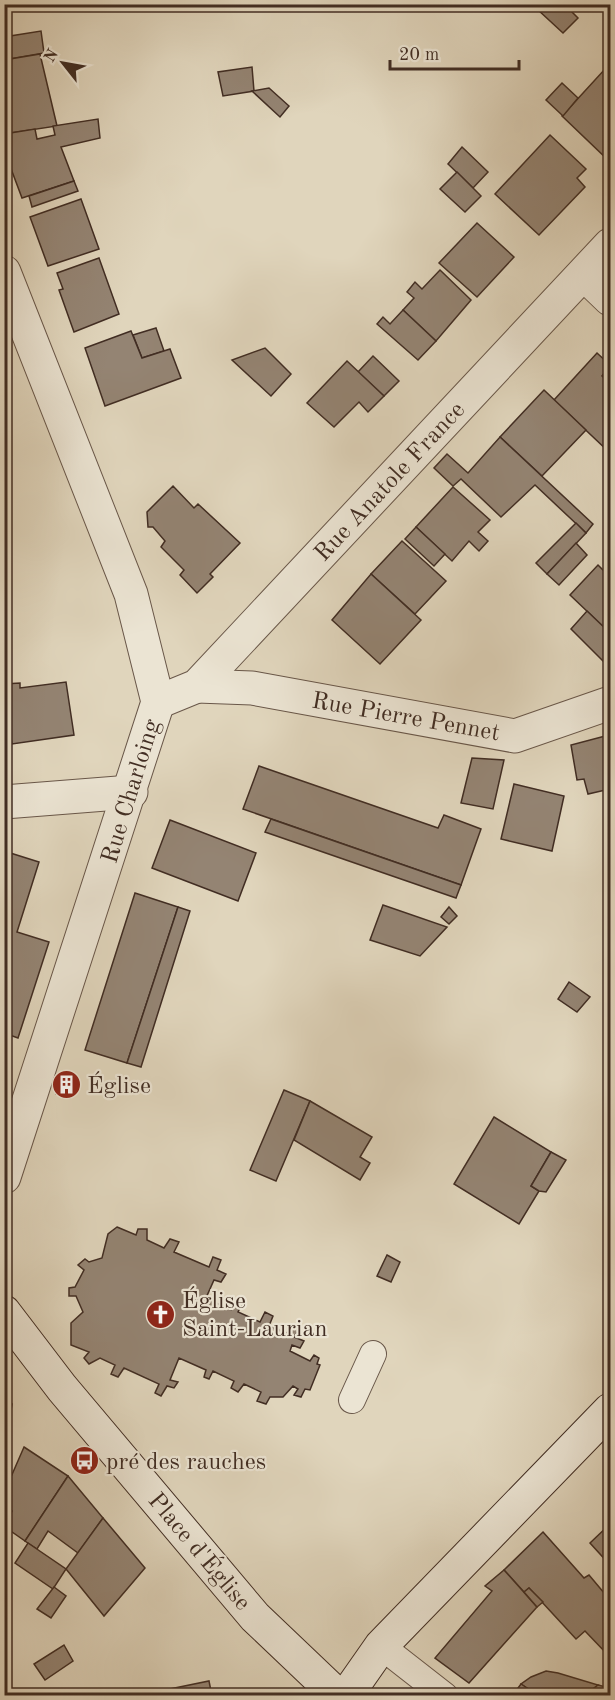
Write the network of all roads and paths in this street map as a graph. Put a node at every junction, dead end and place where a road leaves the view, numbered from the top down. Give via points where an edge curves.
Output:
1 (610, 245) edge
2 (4, 272) edge
3 (584, 274) junction
4 (610, 299) edge
5 (197, 686) junction
6 (158, 702) junction
7 (610, 703) edge
8 (131, 792) junction
9 (4, 802) edge
10 (4, 1177) edge
11 (4, 1312) edge
12 (373, 1354) dead end
13 (352, 1400) dead end
14 (610, 1410) edge
15 (599, 1430) edge
16 (381, 1646) junction
17 (338, 1695) edge
18 (346, 1695) edge
19 (445, 1695) edge

1 - 3 street, Rue Anatole France
2 - 6 street, Rue Charloing via 131,594
3 - 4 street
3 - 5 street, Rue Anatole France
5 - 6 street, Rue Anatole France
5 - 7 street, Rue Pierre Pennet via 252,688 515,736
6 - 8 street, Rue Charloing
8 - 9 street
8 - 10 street, Rue Charloing
11 - 17 street, Place d'Église via 62,1388 255,1617
12 - 13 lane
14 - 15 street
15 - 16 street
16 - 18 street
16 - 19 lane

